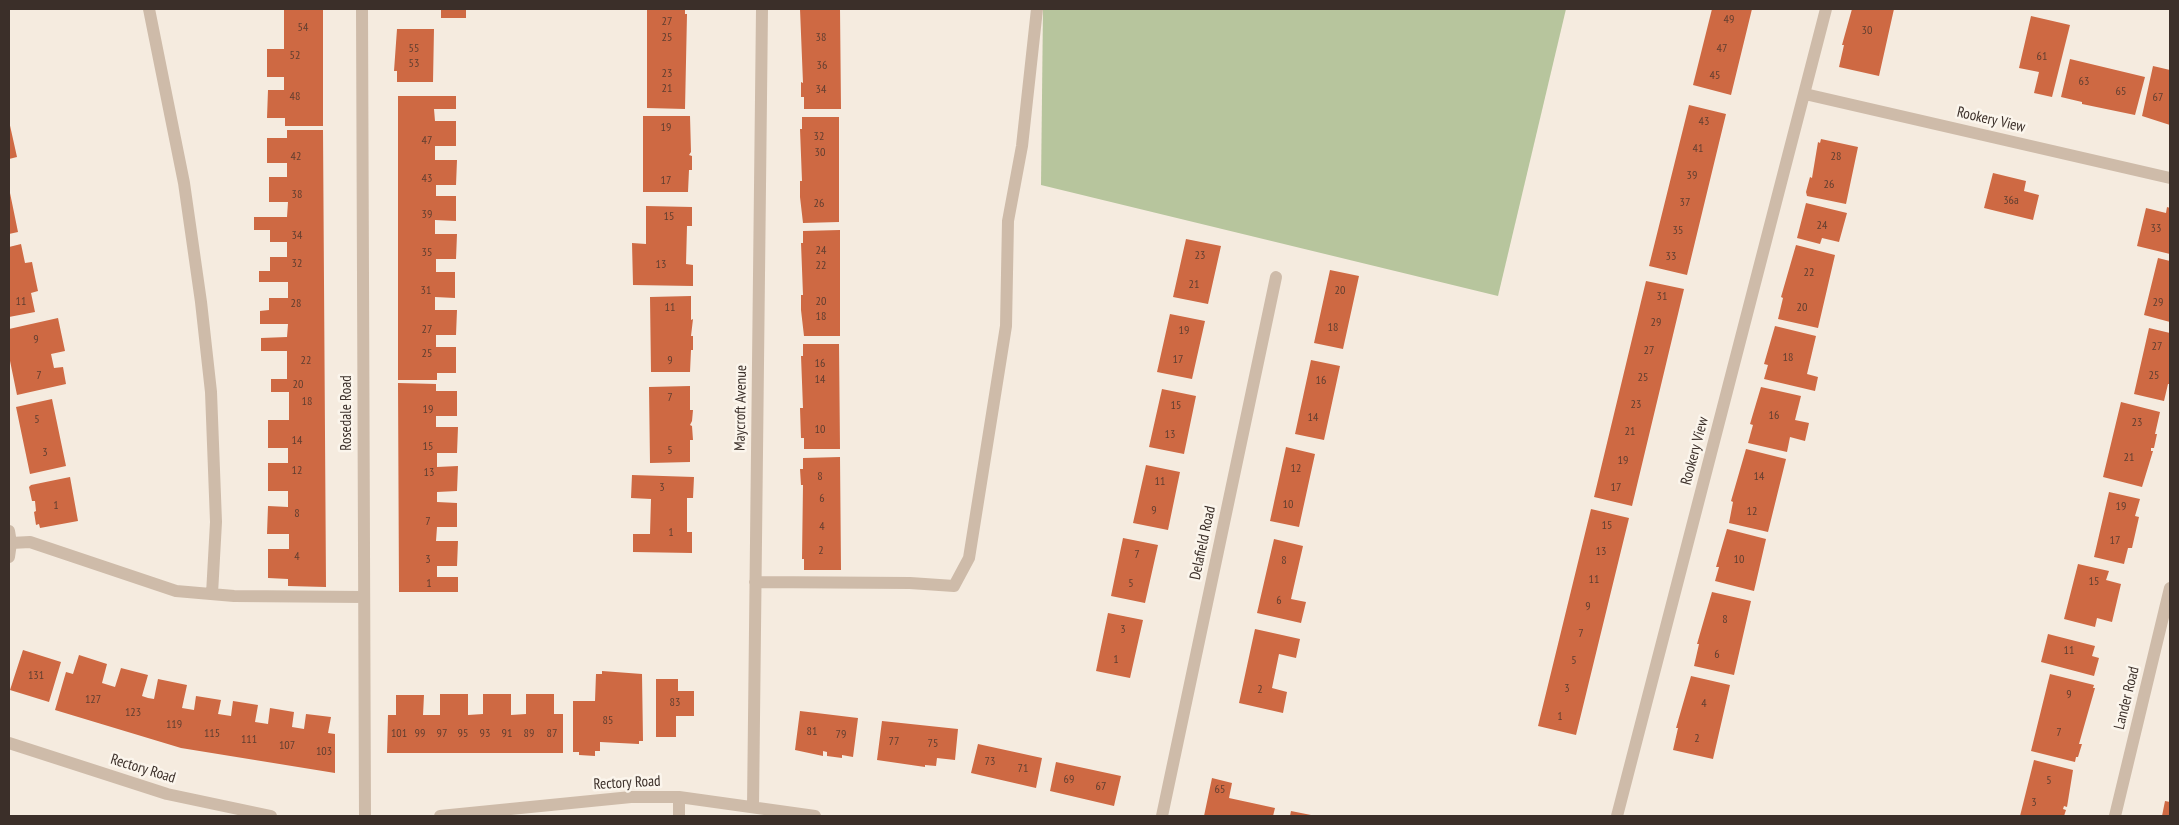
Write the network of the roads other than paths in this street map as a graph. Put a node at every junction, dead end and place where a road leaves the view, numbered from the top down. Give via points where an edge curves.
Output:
1 (149, 9) edge
2 (362, 9) edge
3 (762, 9) edge
4 (1037, 9) edge
5 (1826, 9) edge
6 (1805, 94) junction
7 (2170, 178) edge
8 (1276, 277) dead end
9 (10, 537) edge
10 (9, 557) edge
11 (755, 582) junction
12 (2170, 588) edge
13 (212, 594) junction
14 (364, 597) junction
15 (9, 743) edge
16 (680, 797) junction
17 (753, 807) junction
18 (271, 816) edge
19 (365, 816) edge
20 (440, 816) edge
21 (679, 816) edge
22 (815, 816) edge
23 (1162, 816) edge
24 (1617, 816) edge
25 (2115, 816) edge

1 - 13 street via 184,183 211,392 216,522
2 - 14 street, Rosedale Road
3 - 11 street, Maycroft Avenue
4 - 11 street via 1022,146 1008,221 1006,326 969,558 954,586
5 - 6 street, Rookery View
6 - 7 street, Rookery View
6 - 24 street, Rookery View
8 - 23 street, Delafield Road
9 - 10 street
9 - 13 street via 176,591
11 - 17 street, Maycroft Avenue
12 - 25 street, Lander Road
13 - 14 street
14 - 19 street, Rosedale Road
15 - 18 street, Rectory Road via 167,794
16 - 17 street, Rectory Road
16 - 20 street, Rectory Road via 631,797
16 - 21 street
17 - 22 street, Rectory Road

